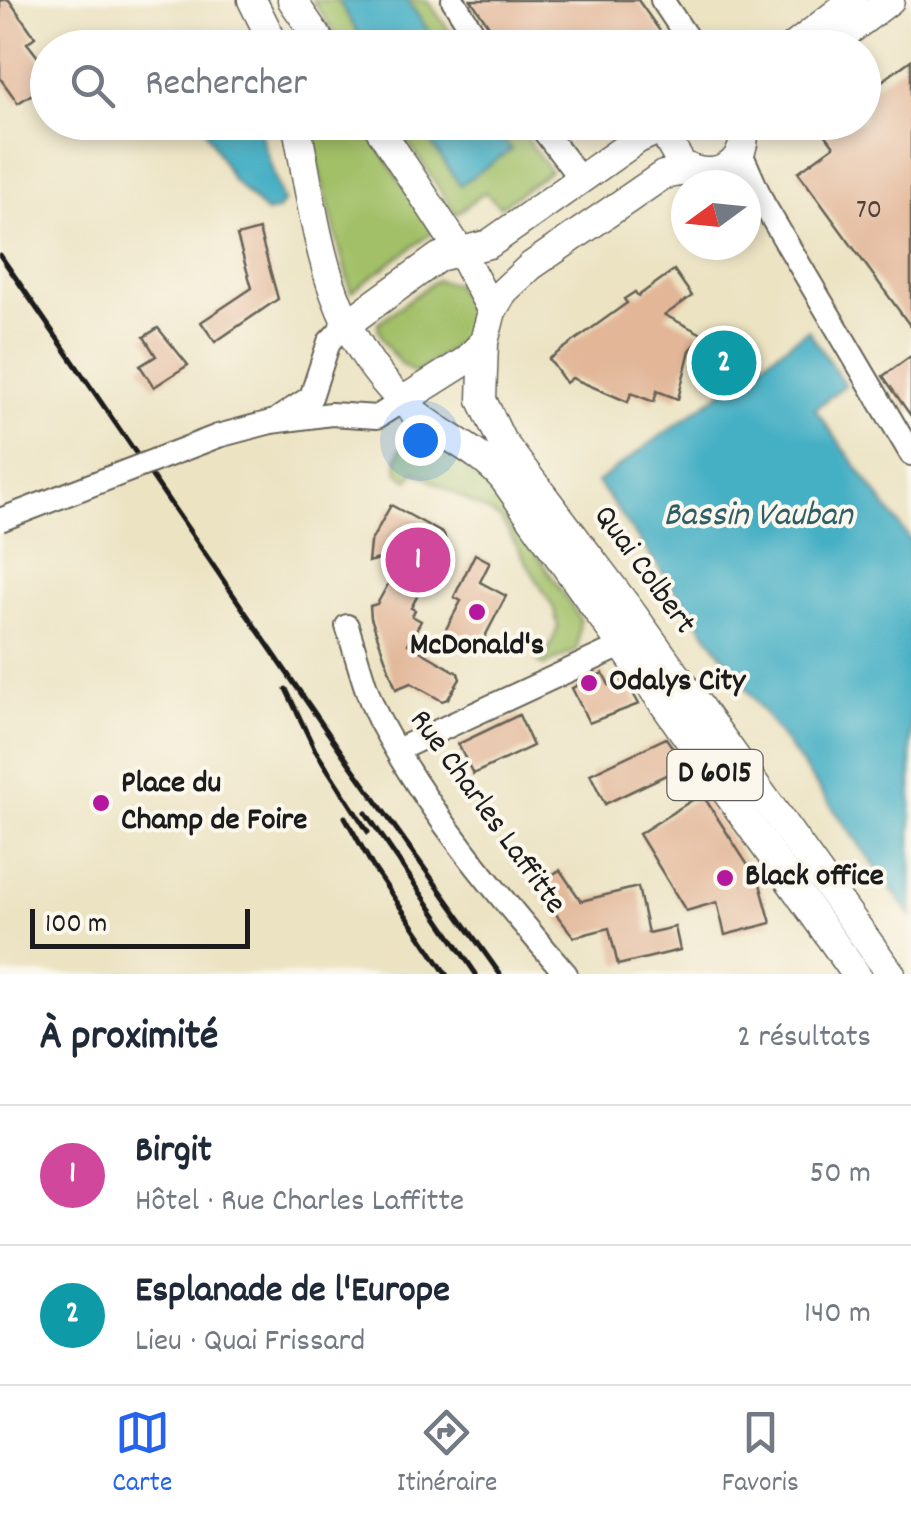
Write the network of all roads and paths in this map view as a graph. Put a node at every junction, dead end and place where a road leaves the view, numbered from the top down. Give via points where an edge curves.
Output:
1 (252, 0) edge
2 (292, 0) edge
3 (453, 0) edge
4 (662, 0) edge
5 (853, 0) edge
6 (890, 0) edge
7 (267, 30) edge
8 (313, 30) edge
9 (471, 30) edge
10 (682, 30) edge
11 (815, 30) edge
12 (850, 30) edge
13 (300, 140) edge
14 (387, 140) edge
15 (550, 140) edge
16 (637, 140) edge
17 (673, 140) edge
18 (742, 140) edge
19 (741, 153) junction
20 (704, 170) edge
21 (722, 170) edge
22 (746, 170) edge
23 (671, 175) edge
24 (580, 180) junction
25 (761, 209) edge
26 (460, 251) junction
27 (492, 311) junction
28 (337, 334) junction
29 (484, 342) junction
30 (402, 401) junction
31 (271, 422) junction
32 (911, 454) edge
33 (0, 520) edge
34 (629, 608) junction
35 (346, 626) dead end
36 (620, 643) junction
37 (656, 649) junction
38 (397, 750) junction
39 (566, 974) edge
40 (856, 974) edge
41 (891, 974) edge

1 - 7 main road
2 - 8 main road
3 - 9 street
4 - 10 street
5 - 11 main road
6 - 12 main road
13 - 28 main road, D 6015
14 - 26 main road
15 - 24 street
16 - 24 main road
17 - 20 main road via 674,153
18 - 19 main road
19 - 21 main road
19 - 22 street
23 - 27 main road via 662,175 531,266
24 - 26 main road via 490,244
25 - 32 street
26 - 27 main road
26 - 28 main road via 439,256
27 - 29 main road, Quai Colbert
28 - 30 main road, D 6015
28 - 31 street via 311,397
29 - 30 main road
29 - 34 main road, Quai Colbert / D 6015 via 480,385 488,418
30 - 31 street via 370,418 332,414
30 - 36 main road, Quai Colbert / D 6015 via 467,444 503,478
31 - 33 street, bridge
34 - 36 street via 632,622
34 - 37 main road, Quai Colbert / D 6015
35 - 38 street, Rue Charles Laffitte via 381,725
36 - 37 street via 636,640
36 - 38 street
36 - 40 main road, Quai Colbert / D 6015
37 - 41 main road, Quai Colbert / D 6015
38 - 39 street, Rue Charles Laffitte via 485,878

